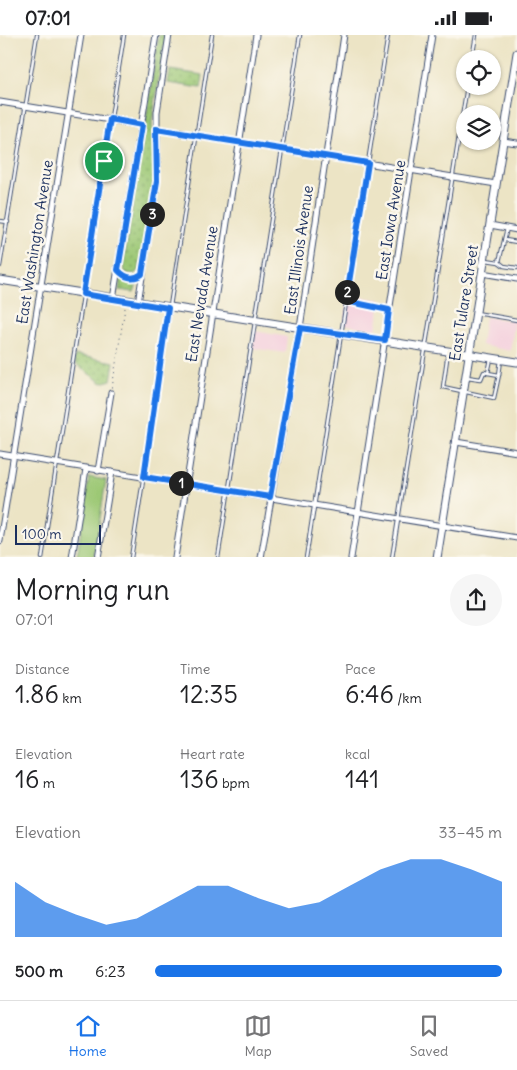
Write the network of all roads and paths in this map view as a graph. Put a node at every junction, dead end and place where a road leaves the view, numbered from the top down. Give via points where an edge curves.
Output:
1 (37, 35) edge
2 (81, 35) edge
3 (124, 35) edge
4 (156, 35) edge
5 (170, 35) edge
6 (212, 35) edge
7 (256, 35) edge
8 (300, 35) edge
9 (344, 35) edge
10 (388, 35) edge
11 (432, 35) edge
12 (476, 35) edge
13 (474, 50) edge
14 (517, 53) edge
15 (516, 62) edge
16 (467, 95) edge
17 (0, 102) edge
18 (26, 106) junction
19 (69, 113) junction
20 (110, 119) junction
21 (142, 125) junction
22 (156, 129) junction
23 (197, 136) junction
24 (503, 141) junction
25 (239, 143) junction
26 (517, 143) edge
27 (282, 150) junction
28 (325, 157) junction
29 (368, 163) junction
30 (411, 171) junction
31 (453, 177) junction
32 (496, 184) junction
33 (0, 221) edge
34 (8, 222) junction
35 (490, 225) junction
36 (507, 228) junction
37 (517, 230) edge
38 (505, 240) junction
39 (517, 242) edge
40 (484, 259) junction
41 (499, 262) junction
42 (0, 266) edge
43 (517, 268) edge
44 (118, 270) junction
45 (482, 273) junction
46 (142, 274) junction
47 (517, 279) edge
48 (0, 280) edge
49 (40, 287) junction
50 (83, 294) junction
51 (114, 299) junction
52 (126, 301) junction
53 (346, 301) junction
54 (138, 303) junction
55 (168, 308) junction
56 (389, 310) junction
57 (211, 313) junction
58 (476, 313) junction
59 (517, 320) edge
60 (255, 321) junction
61 (300, 328) junction
62 (341, 334) junction
63 (385, 340) junction
64 (426, 347) junction
65 (449, 351) junction
66 (470, 354) junction
67 (491, 358) junction
68 (501, 359) junction
69 (517, 362) edge
70 (488, 373) junction
71 (499, 375) junction
72 (466, 376) junction
73 (111, 393) joint
74 (464, 393) junction
75 (456, 442) junction
76 (517, 452) edge
77 (0, 455) edge
78 (13, 457) junction
79 (56, 464) junction
80 (86, 469) junction
81 (98, 471) junction
82 (112, 473) junction
83 (144, 477) junction
84 (186, 484) junction
85 (229, 491) junction
86 (270, 497) junction
87 (314, 505) junction
88 (358, 513) junction
89 (398, 519) junction
90 (441, 526) junction
91 (517, 538) edge
92 (0, 541) edge
93 (42, 557) edge
94 (72, 557) edge
95 (98, 557) edge
96 (131, 557) edge
97 (175, 557) edge
98 (218, 557) edge
99 (261, 557) edge
100 (306, 557) edge
101 (351, 557) edge
102 (392, 557) edge
103 (437, 557) edge

1 - 18 lane
2 - 19 street, East Washington Avenue
3 - 20 lane
4 - 21 street
5 - 22 street
6 - 23 lane
7 - 25 street, East Nevada Avenue
8 - 27 lane
9 - 28 street, East Illinois Avenue
10 - 29 lane
11 - 30 street, East Iowa Avenue
12 - 13 lane
14 - 15 main road, East Tulare Street
15 - 24 main road, East Tulare Street
16 - 31 lane
17 - 18 street
18 - 19 street
18 - 34 lane
19 - 20 street
19 - 49 street, East Washington Avenue
20 - 21 street
20 - 50 lane
21 - 44 street
22 - 23 street
22 - 46 street via 157,181
23 - 25 street
23 - 55 lane
24 - 26 street
24 - 32 main road, East Tulare Street
25 - 27 street
25 - 57 street, East Nevada Avenue
27 - 28 street
27 - 60 lane
28 - 29 street
28 - 61 street, East Illinois Avenue
29 - 30 street
29 - 53 lane
30 - 31 street
30 - 56 street, East Iowa Avenue
31 - 32 street
31 - 64 lane
32 - 35 main road, East Tulare Street
33 - 34 lane
34 - 42 lane
35 - 36 street
35 - 40 main road, East Tulare Street
36 - 37 street
36 - 38 lane
38 - 39 lane
38 - 41 lane
40 - 41 lane
40 - 45 main road, East Tulare Street
41 - 43 lane
44 - 46 street via 126,277
44 - 51 street
45 - 47 street
45 - 58 main road, East Tulare Street
46 - 54 street
48 - 49 main road
49 - 50 main road
49 - 78 street, East Washington Avenue
50 - 51 main road
50 - 79 lane
51 - 52 main road
52 - 54 main road
52 - 73 path
53 - 56 lane
53 - 62 lane
54 - 55 main road
55 - 57 main road
55 - 83 lane
56 - 63 street, East Iowa Avenue
57 - 60 main road
57 - 84 street, East Nevada Avenue
58 - 59 lane
58 - 66 main road, East Tulare Street
60 - 61 main road
60 - 85 lane
61 - 62 main road
61 - 86 street, East Illinois Avenue
62 - 63 main road
62 - 87 lane
63 - 64 main road
63 - 88 street, East Iowa Avenue
64 - 65 main road
64 - 89 lane
65 - 66 main road
65 - 74 lane via 443,387
66 - 67 main road
66 - 72 main road, East Tulare Street
67 - 68 main road
67 - 70 lane
68 - 69 main road
68 - 71 lane
70 - 71 lane
70 - 72 lane via 484,373 481,379
71 - 74 lane via 494,398
72 - 74 main road, East Tulare Street
73 - 81 street
74 - 75 main road, East Tulare Street
75 - 76 street
75 - 90 main road, East Tulare Street
77 - 78 street
78 - 79 street
78 - 92 street, East Washington Avenue
79 - 80 street
79 - 93 lane
80 - 81 street
80 - 94 street
81 - 82 street
82 - 83 street
82 - 95 street
83 - 84 street
83 - 96 lane
84 - 85 street
84 - 97 street, East Nevada Avenue
85 - 86 street
85 - 98 lane
86 - 87 street
86 - 99 street, East Illinois Avenue
87 - 88 street
87 - 100 lane
88 - 89 street
88 - 101 street, East Iowa Avenue
89 - 90 street
89 - 102 lane
90 - 91 street
90 - 103 main road, East Tulare Street

